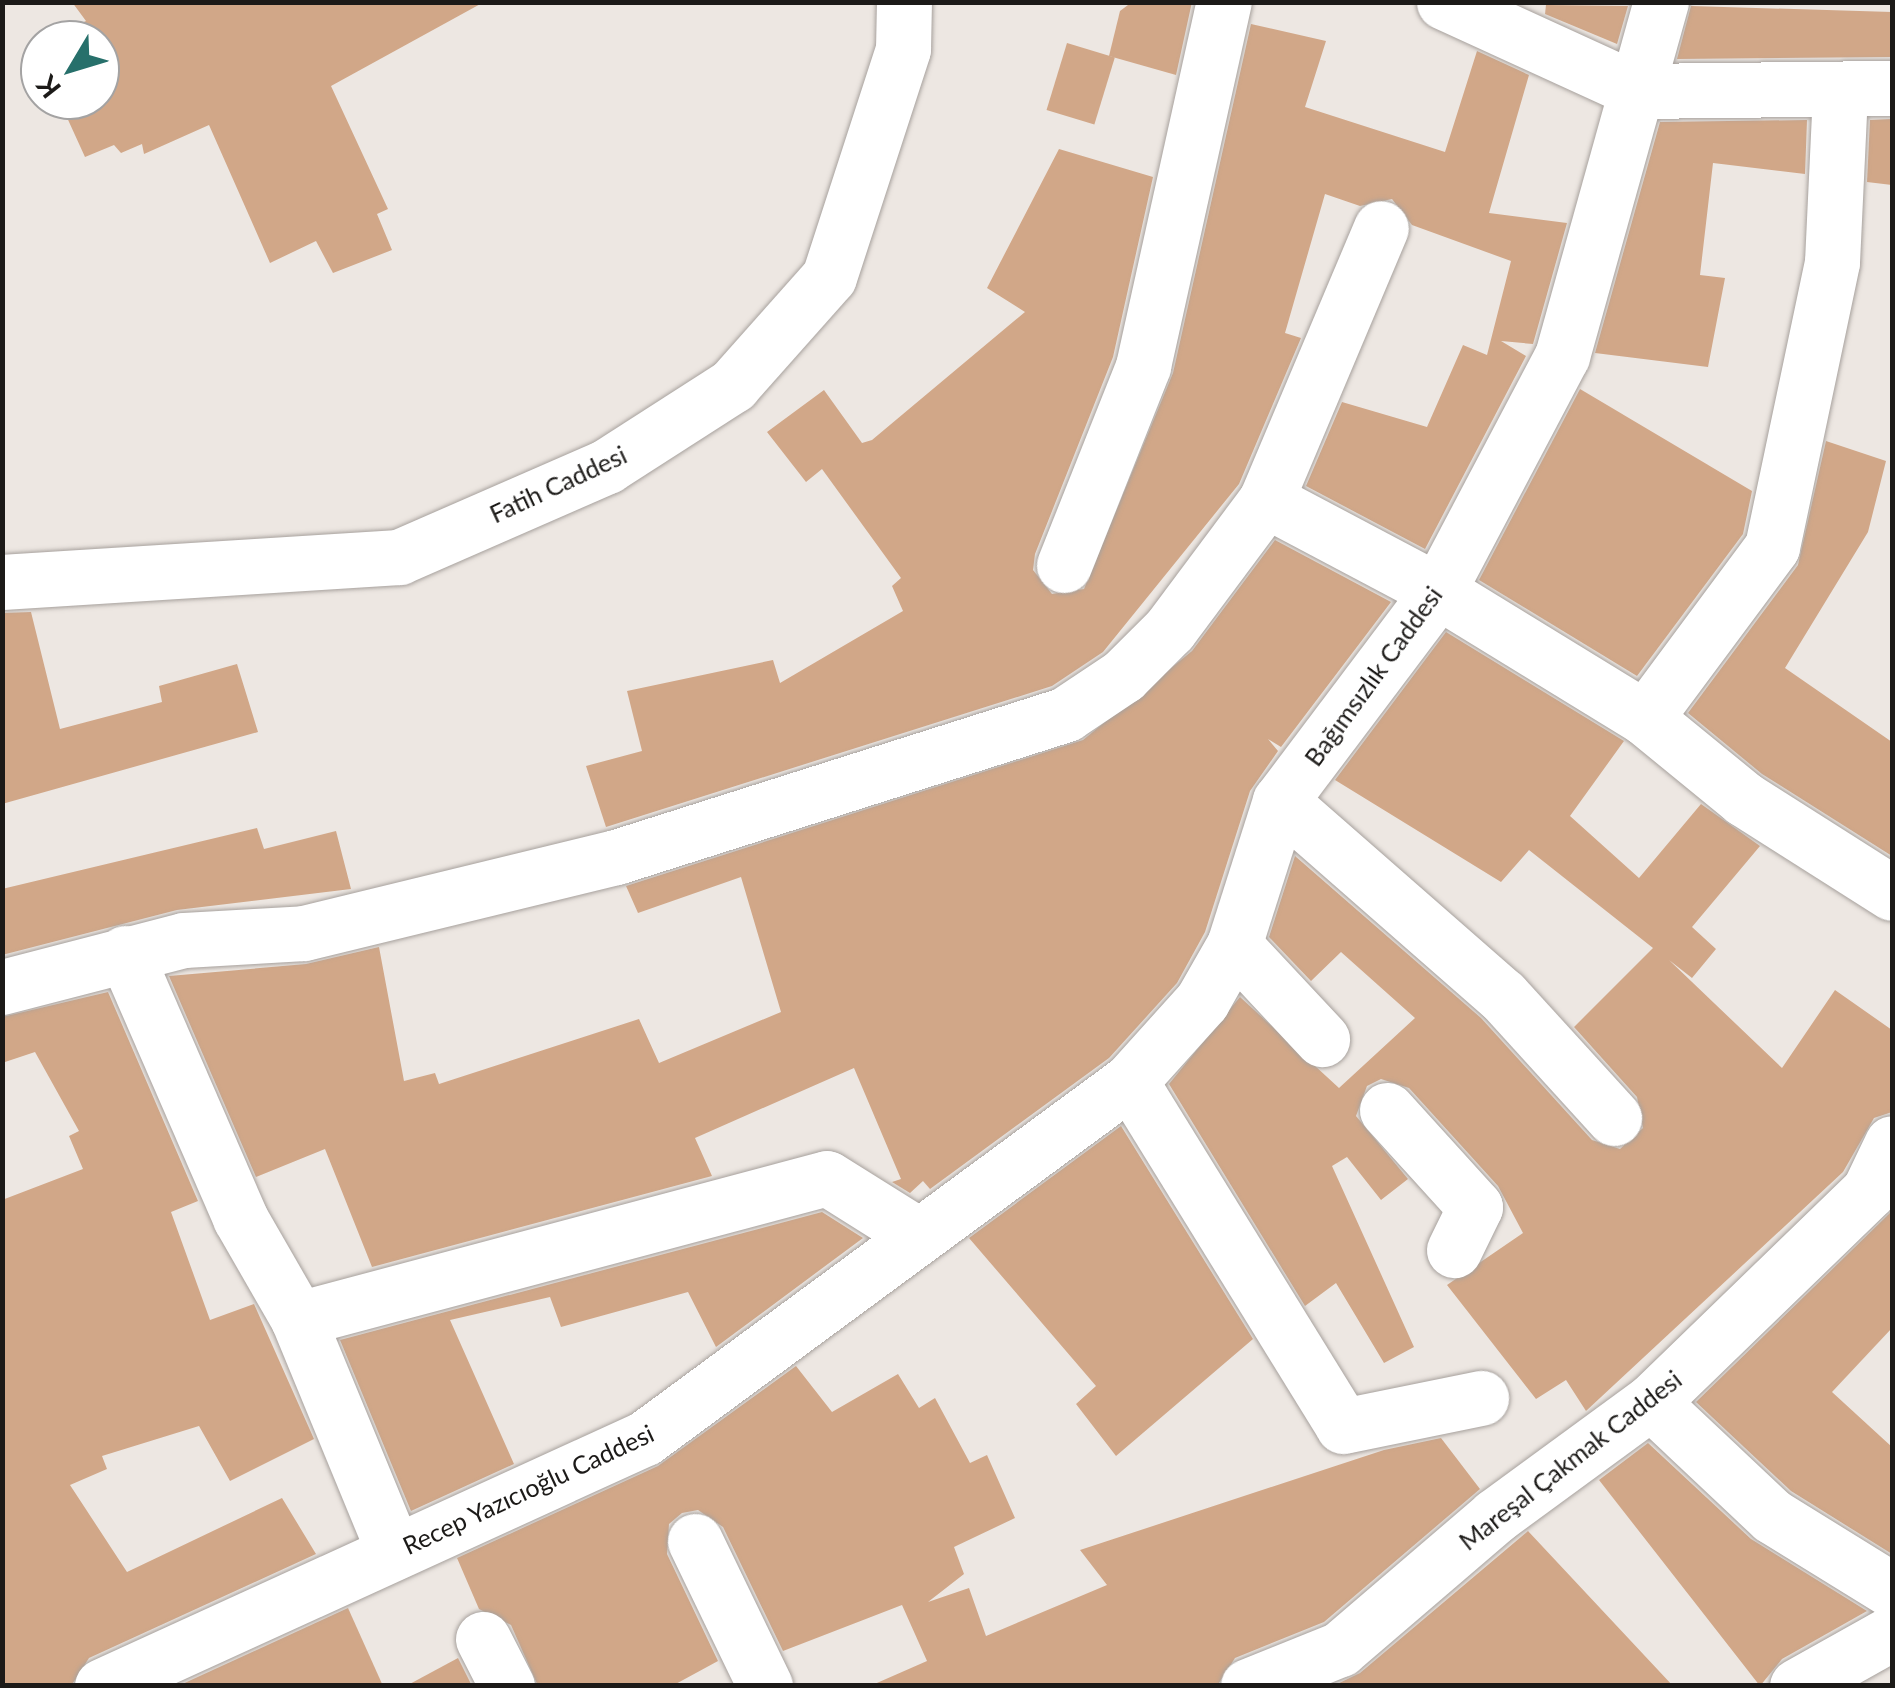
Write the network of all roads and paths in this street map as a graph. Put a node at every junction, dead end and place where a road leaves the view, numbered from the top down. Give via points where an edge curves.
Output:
1 (904, 2) edge
2 (1224, 2) edge
3 (1444, 2) edge
4 (1661, 2) edge
5 (1866, 89) edge
6 (1638, 91) junction
7 (1381, 228) dead end
8 (1266, 500) junction
9 (1064, 565) dead end
10 (2, 582) edge
11 (1438, 590) junction
12 (1645, 718) junction
13 (1280, 801) junction
14 (1892, 893) edge
15 (1234, 944) junction
16 (125, 954) junction
17 (2, 987) edge
18 (1322, 1039) dead end
19 (1130, 1081) junction
20 (1387, 1110) dead end
21 (1614, 1118) dead end
22 (1892, 1143) edge
23 (918, 1235) junction
24 (1454, 1250) dead end
25 (298, 1319) junction
26 (1481, 1398) dead end
27 (1651, 1402) junction
28 (695, 1541) dead end
29 (394, 1552) junction
30 (1892, 1590) edge
31 (1892, 1633) edge
32 (102, 1686) edge
33 (765, 1686) edge
34 (1248, 1686) edge
35 (1797, 1686) edge

1 - 10 street, Fatih Caddesi via 903,50 828,277 733,386 607,466 399,557
2 - 9 street via 1143,366
3 - 6 street
4 - 6 street, Bağımsızlık Caddesi
5 - 6 street
5 - 12 street via 1772,547
6 - 11 street, Bağımsızlık Caddesi via 1562,356
7 - 8 street
8 - 11 street
8 - 16 street via 1170,629 1123,676 1066,714 616,858 304,933
11 - 12 street
11 - 13 street, Bağımsızlık Caddesi
12 - 14 street via 1744,799
13 - 15 street, Bağımsızlık Caddesi
13 - 21 street via 1503,996
15 - 18 street
15 - 19 street, Bağımsızlık Caddesi via 1202,1001
16 - 17 street
16 - 25 street via 240,1218
19 - 23 street, Bağımsızlık Caddesi
19 - 26 street via 1343,1426
20 - 24 street via 1475,1206
22 - 27 street, Mareşal Çakmak Caddesi via 1869,1191
23 - 25 street via 826,1178
23 - 29 street, Recep Yazıcıoğlu Caddesi via 645,1438
25 - 29 street
27 - 30 street via 1772,1516
27 - 34 street, Mareşal Çakmak Caddesi via 1495,1516 1340,1649
28 - 33 street
29 - 32 street, Recep Yazıcıoğlu Caddesi
31 - 35 street

